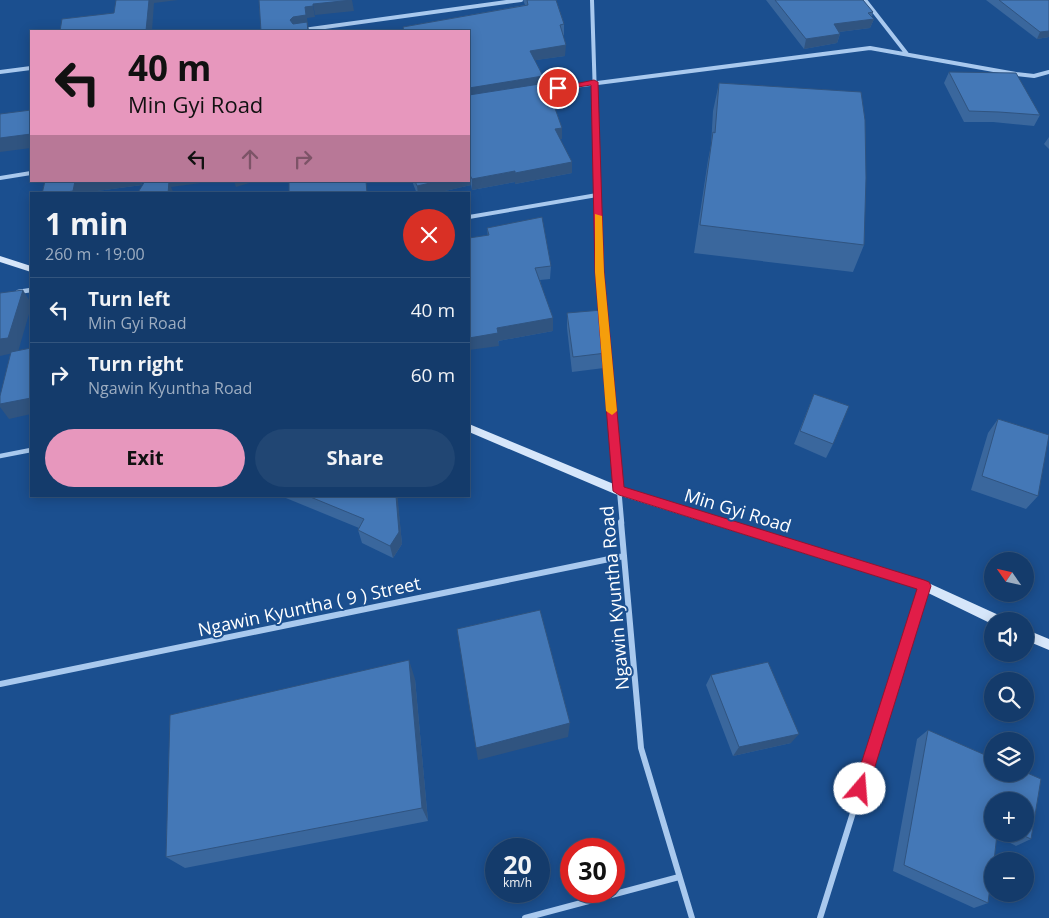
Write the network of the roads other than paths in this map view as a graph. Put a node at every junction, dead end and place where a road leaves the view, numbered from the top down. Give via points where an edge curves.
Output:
1 (521, 0) edge
2 (592, 0) edge
3 (866, 0) edge
4 (303, 30) edge
5 (908, 54) junction
6 (30, 68) edge
7 (0, 72) edge
8 (1049, 72) edge
9 (594, 82) junction
10 (536, 91) edge
11 (30, 173) edge
12 (0, 178) edge
13 (597, 195) junction
14 (470, 217) edge
15 (0, 259) edge
16 (30, 269) edge
17 (30, 290) edge
18 (16, 293) edge
19 (470, 428) edge
20 (30, 450) edge
21 (0, 456) edge
22 (619, 491) junction
23 (624, 556) junction
24 (924, 586) junction
25 (984, 614) edge
26 (1034, 638) edge
27 (1049, 645) edge
28 (0, 684) edge
29 (679, 876) junction
30 (525, 918) edge
31 (692, 918) edge
32 (820, 918) edge

1 - 4 street
2 - 9 street, Ngawin Kyuntha Road
3 - 5 street
5 - 8 street via 1016,74 1034,76
5 - 9 street via 870,48
6 - 7 street
9 - 10 street
9 - 13 street, Ngawin Kyuntha Road
11 - 12 street
13 - 14 street
13 - 22 street, Ngawin Kyuntha Road via 600,272
15 - 16 main road
17 - 18 street
19 - 22 main road, Min Gyi Road
20 - 21 street
22 - 23 street, Ngawin Kyuntha Road
22 - 24 main road, Min Gyi Road
23 - 28 street, Ngawin Kyuntha ( 9 ) Street
23 - 29 street, Ngawin Kyuntha Road via 641,748
24 - 25 main road, Min Gyi Road
24 - 32 street
26 - 27 main road
29 - 30 street
29 - 31 street, Ngawin Kyuntha Road

